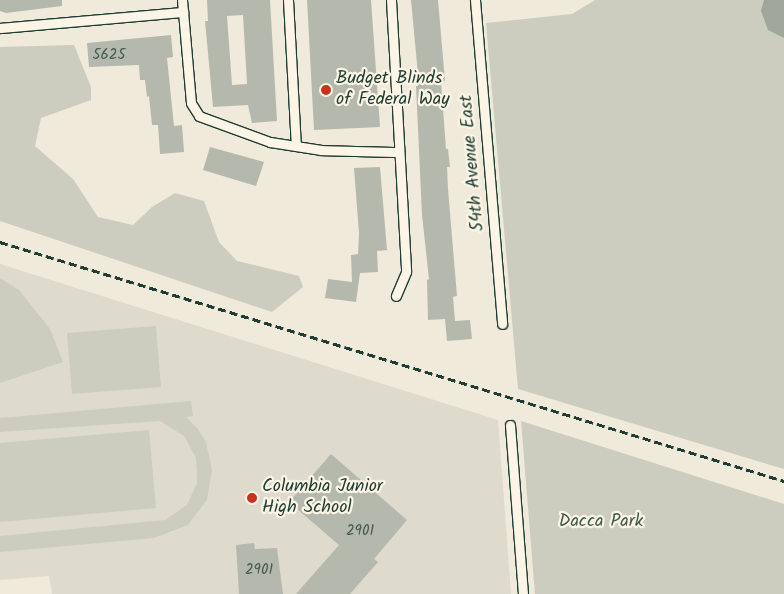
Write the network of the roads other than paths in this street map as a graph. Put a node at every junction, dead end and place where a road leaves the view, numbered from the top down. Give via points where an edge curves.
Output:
1 (182, 0) edge
2 (288, 0) edge
3 (391, 0) edge
4 (475, 0) edge
5 (183, 12) junction
6 (0, 28) edge
7 (296, 146) junction
8 (399, 152) junction
9 (396, 296) dead end
10 (502, 324) dead end
11 (510, 425) dead end
12 (523, 594) edge

1 - 5 street
2 - 7 street
3 - 8 street
4 - 10 street, 54th Avenue East
5 - 6 street
5 - 7 street via 194,111 206,120 270,142
7 - 8 street via 320,150
8 - 9 street via 406,272
11 - 12 street

